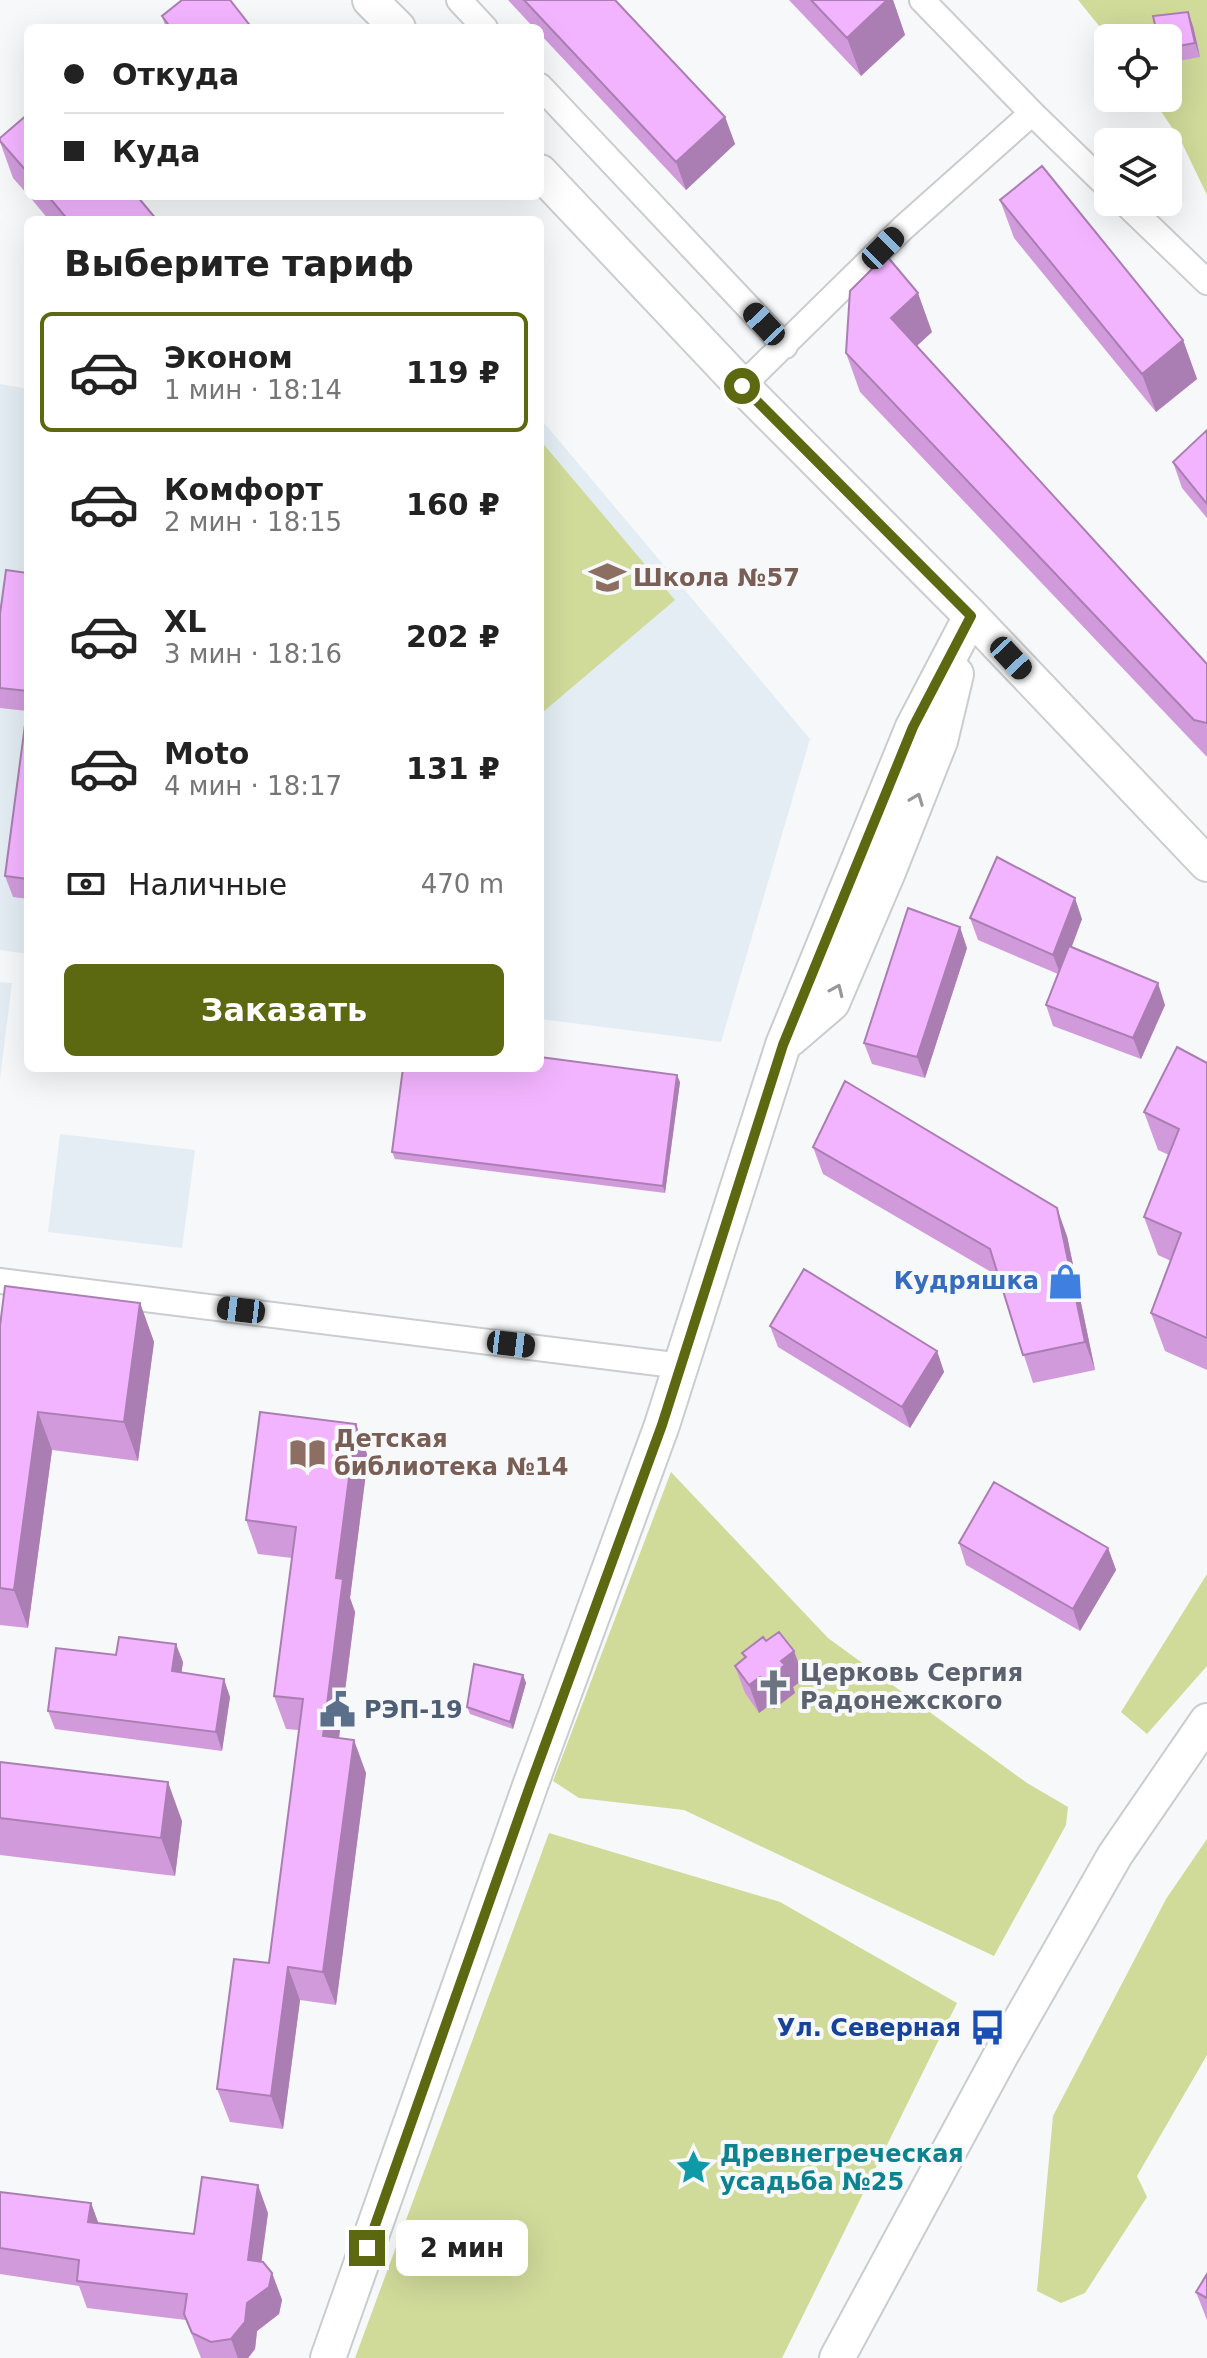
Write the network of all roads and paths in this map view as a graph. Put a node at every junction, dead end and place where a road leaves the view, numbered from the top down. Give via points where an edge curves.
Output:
1 (370, 0) edge
2 (459, 0) edge
3 (922, 0) edge
4 (394, 24) edge
5 (481, 24) edge
6 (544, 90) edge
7 (1032, 113) junction
8 (1094, 173) edge
9 (544, 176) edge
10 (1139, 216) edge
11 (1207, 282) edge
12 (785, 346) junction
13 (742, 386) junction
14 (971, 616) junction
15 (1207, 864) edge
16 (0, 1281) edge
17 (682, 1366) junction
18 (1207, 1721) edge
19 (328, 2358) edge
20 (837, 2358) edge

1 - 4 street
2 - 5 street
3 - 7 street
6 - 12 street
7 - 8 street
7 - 12 street via 903,228
9 - 13 street
10 - 11 street
12 - 13 street
13 - 14 street
14 - 15 street
14 - 17 street via 913,727 783,1045
16 - 17 street
17 - 19 street
18 - 20 street via 1115,1855

